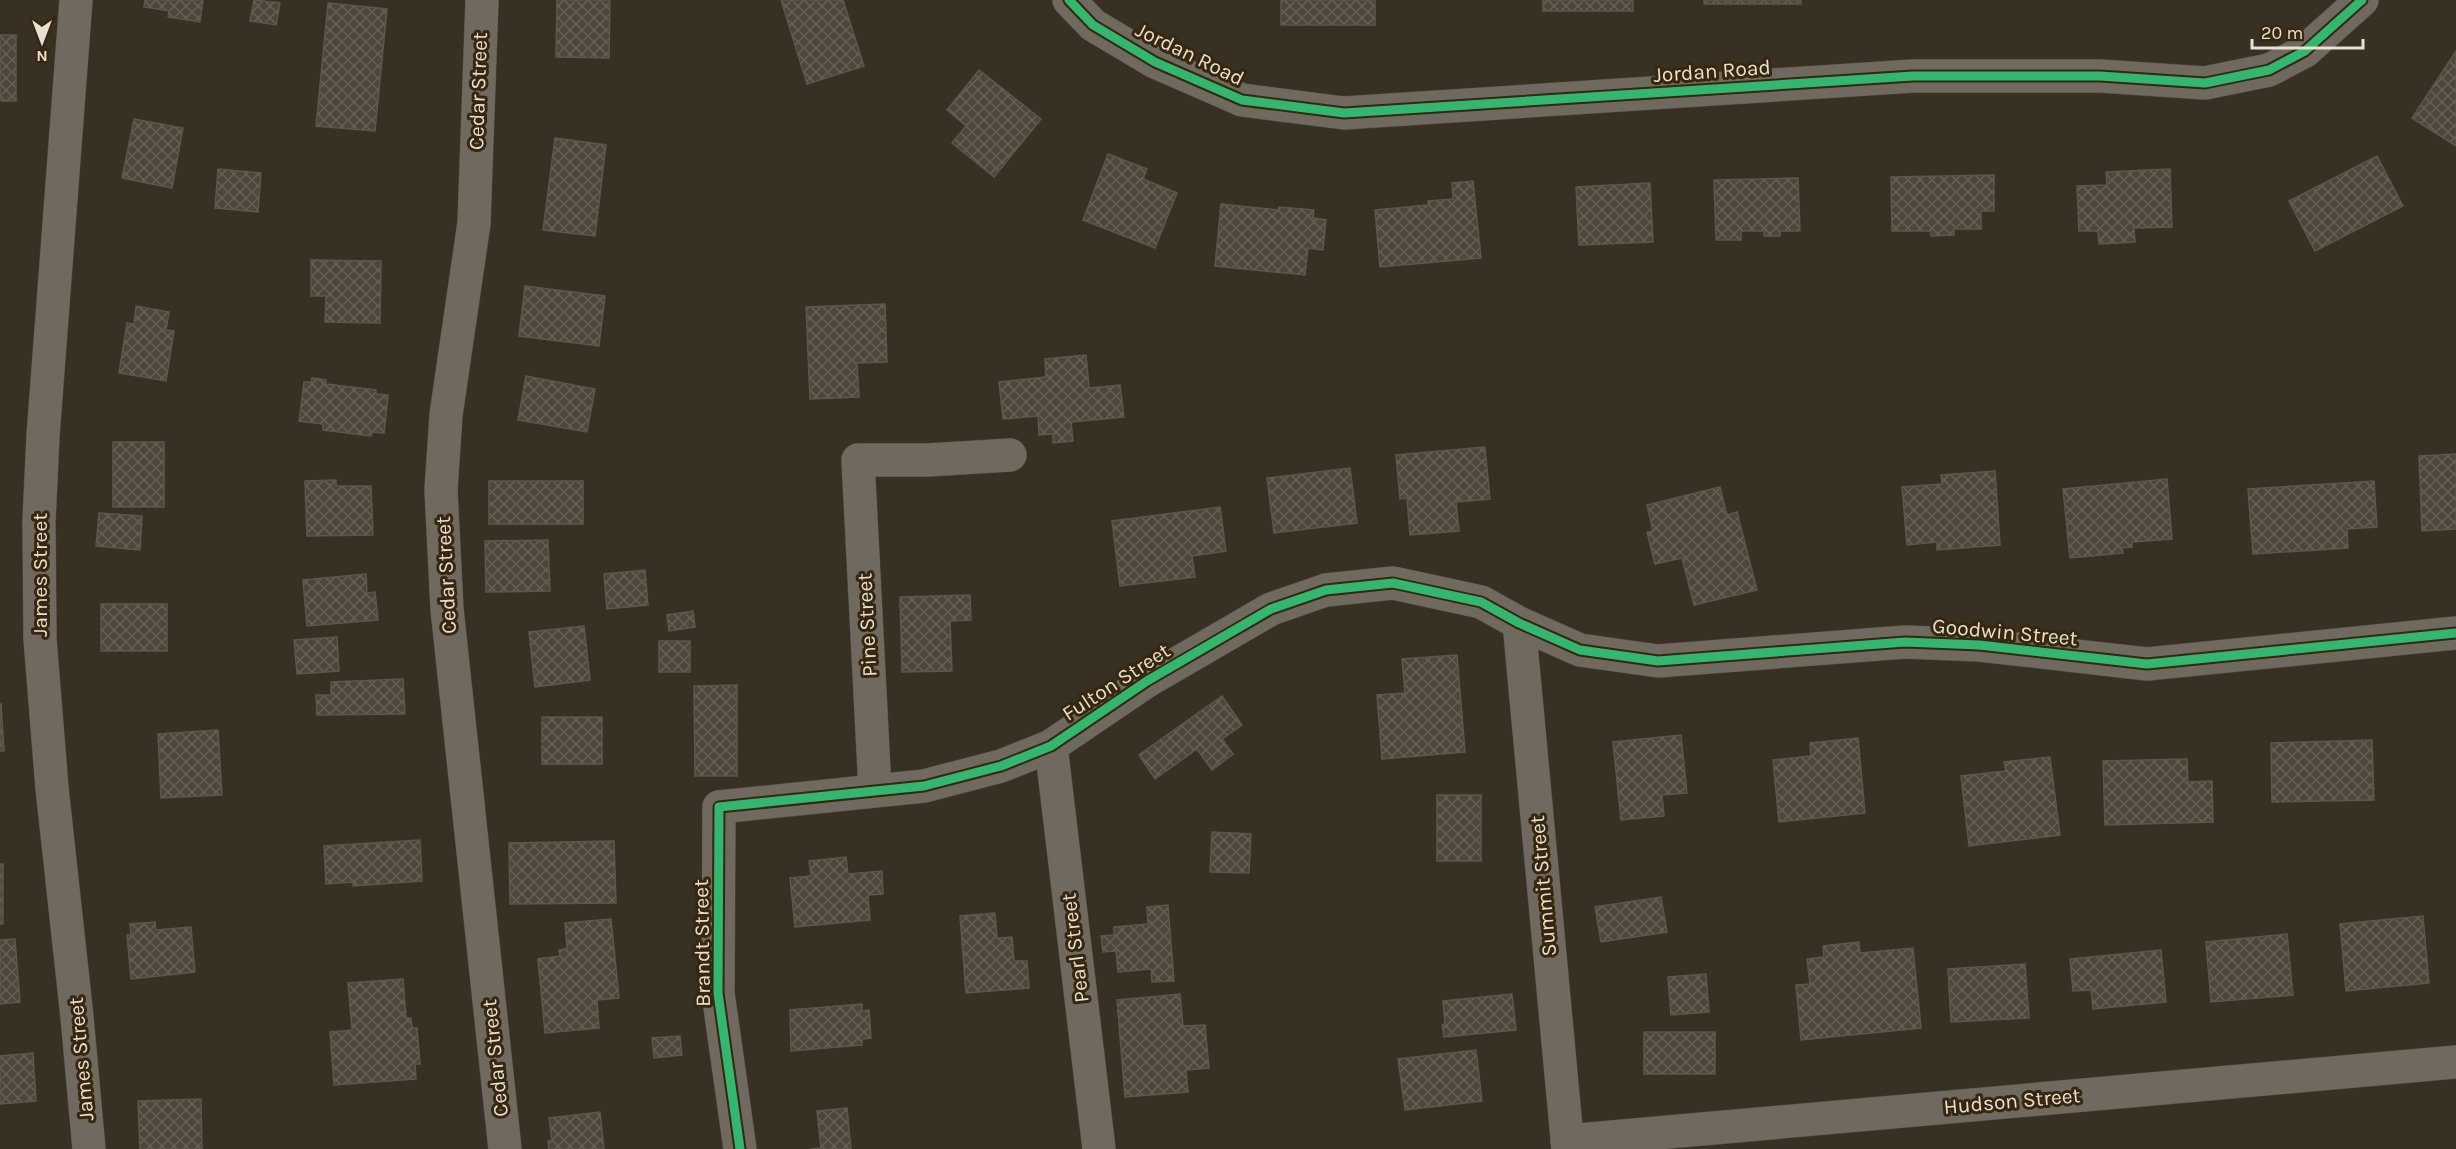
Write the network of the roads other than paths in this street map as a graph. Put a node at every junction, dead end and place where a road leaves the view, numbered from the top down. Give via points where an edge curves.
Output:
1 (76, 0) edge
2 (482, 0) edge
3 (1069, 0) edge
4 (2362, 0) edge
5 (1010, 455) dead end
6 (1519, 623) junction
7 (2456, 633) edge
8 (1051, 746) junction
9 (876, 790) junction
10 (720, 807) joint
11 (2456, 1062) edge
12 (1567, 1145) edge
13 (89, 1149) edge
14 (505, 1149) edge
15 (740, 1149) edge
16 (1099, 1149) edge

1 - 13 street, James Street via 43,436 39,627
2 - 14 street, Cedar Street via 474,223 446,415 441,490 447,609
3 - 4 street, Jordan Road via 1093,25 1155,62 1242,100 1344,113 1913,76 2100,76 2205,82 2269,70 2305,51
5 - 9 street, Pine Street via 858,460
6 - 7 street, Goodwin Street via 1580,650 1658,661 1905,642 1979,645 2147,664
6 - 8 street, Fulton Street via 1481,602 1393,583 1326,590 1271,609 1146,681
6 - 12 street, Summit Street
8 - 9 street, Fulton Street via 1001,766 924,786
8 - 16 street, Pearl Street
9 - 10 street, Fulton Street
10 - 15 street, Brandt Street via 718,993
11 - 12 street, Hudson Street

